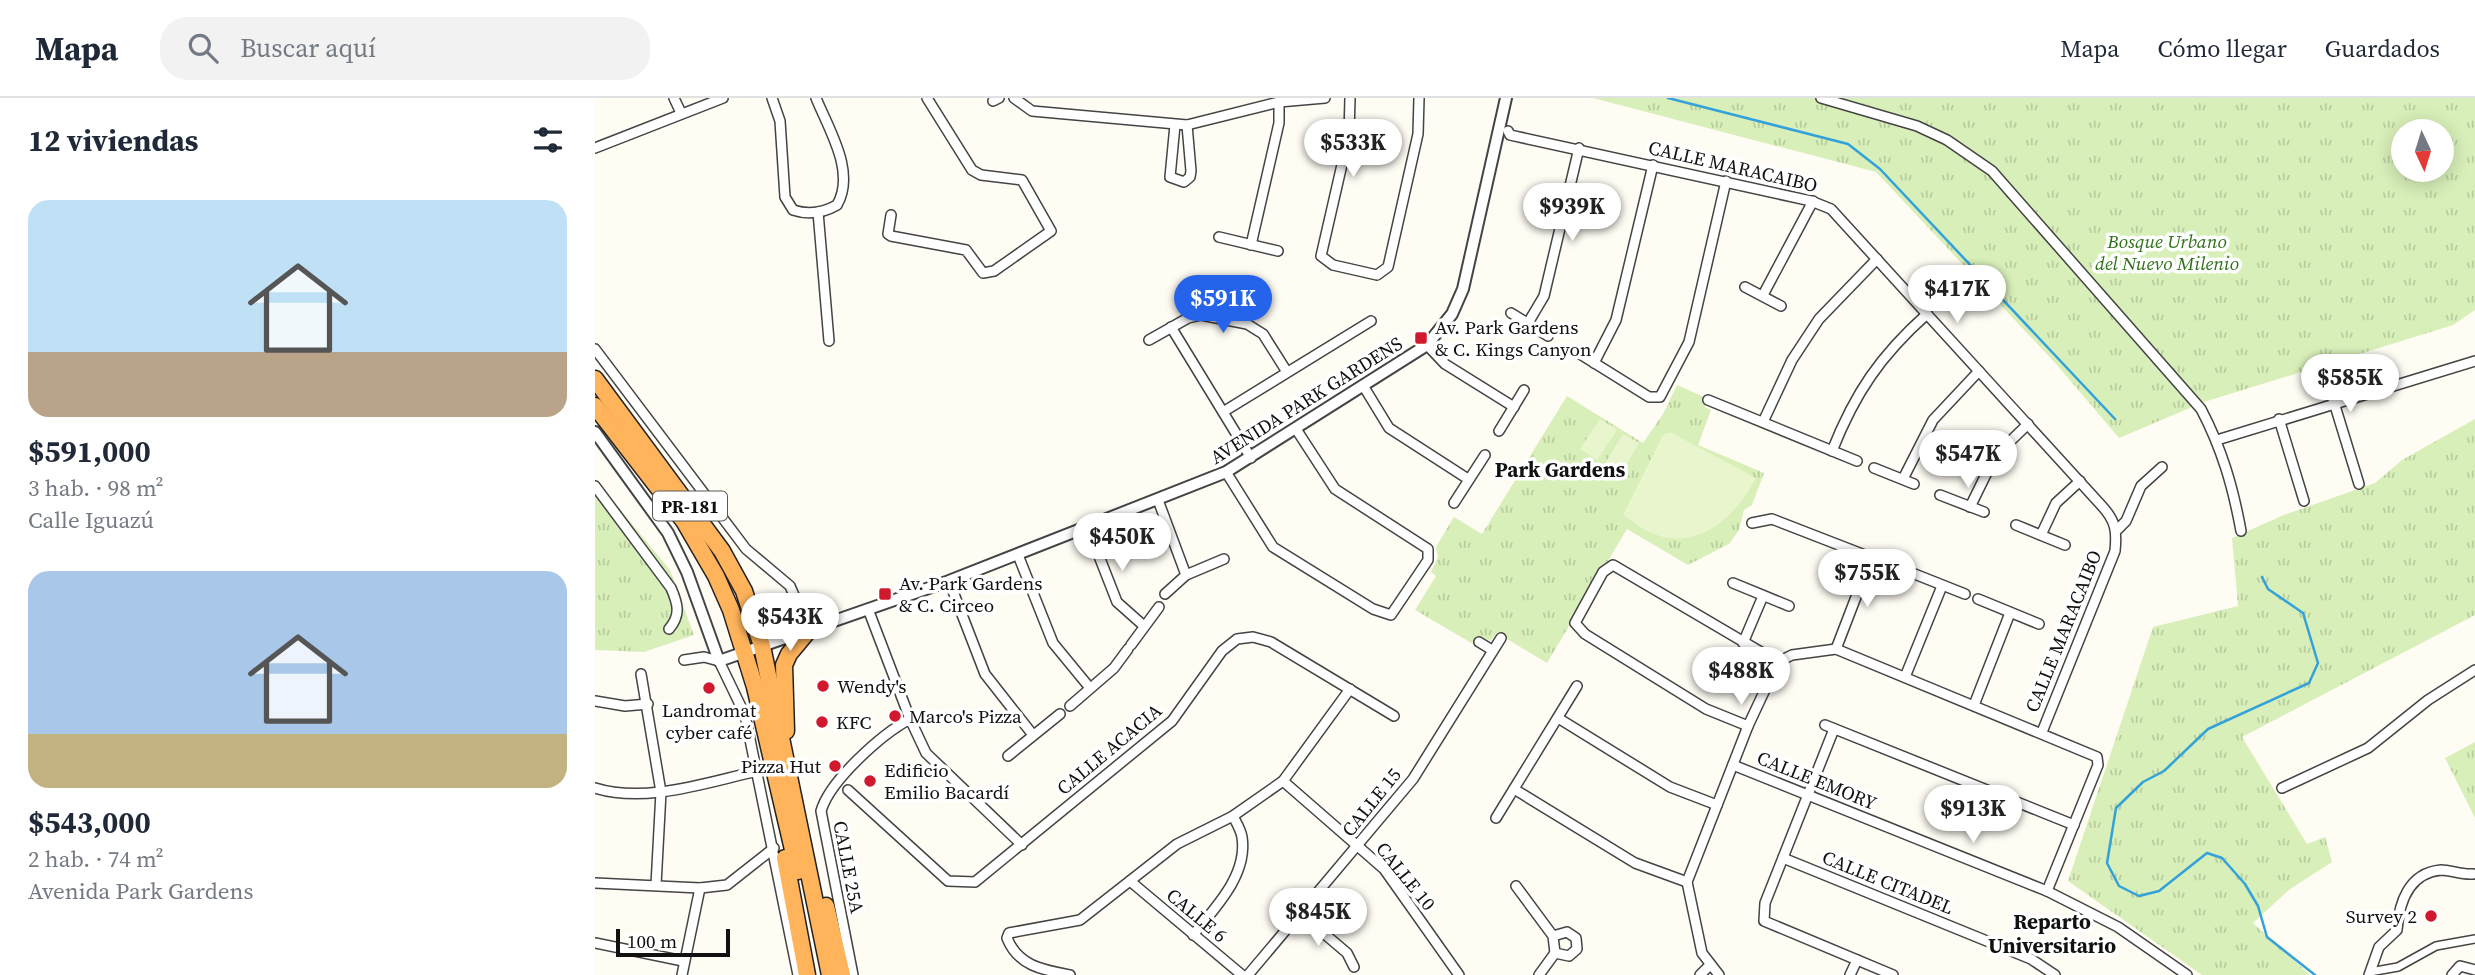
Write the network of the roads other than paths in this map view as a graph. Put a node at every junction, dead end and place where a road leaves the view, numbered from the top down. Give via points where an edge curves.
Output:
1 (674, 98) edge
2 (723, 98) edge
3 (772, 98) edge
4 (816, 98) edge
5 (927, 98) edge
6 (1014, 98) edge
7 (1325, 98) edge
8 (1350, 98) edge
9 (1419, 98) edge
10 (1506, 98) edge
11 (1821, 98) edge
12 (1279, 102) junction
13 (681, 113) junction
14 (1175, 125) junction
15 (1187, 125) junction
16 (1504, 130) junction
17 (595, 148) edge
18 (1579, 148) junction
19 (1653, 165) junction
20 (1726, 181) junction
21 (1813, 201) junction
22 (818, 212) junction
23 (891, 215) dead end
24 (1219, 237) dead end
25 (1251, 244) junction
26 (1278, 251) dead end
27 (1877, 259) junction
28 (1745, 287) dead end
29 (1763, 295) junction
30 (1781, 306) dead end
31 (1511, 313) dead end
32 (1927, 314) junction
33 (1371, 321) dead end
34 (1528, 323) junction
35 (1171, 327) junction
36 (1548, 336) dead end
37 (1149, 340) dead end
38 (829, 341) dead end
39 (1427, 345) junction
40 (595, 349) edge
41 (1580, 354) dead end
42 (2475, 361) edge
43 (1594, 363) junction
44 (1979, 371) junction
45 (1287, 372) junction
46 (2325, 373) dead end
47 (595, 379) edge
48 (1364, 387) junction
49 (1524, 390) dead end
50 (1708, 400) dead end
51 (2335, 403) junction
52 (595, 406) edge
53 (1514, 407) junction
54 (1223, 412) junction
55 (2279, 419) junction
56 (1763, 422) junction
57 (2028, 424) junction
58 (1296, 429) junction
59 (1499, 431) dead end
60 (595, 432) edge
61 (2217, 440) junction
62 (1832, 451) junction
63 (1485, 455) dead end
64 (1251, 457) junction
65 (1857, 461) dead end
66 (2162, 467) dead end
67 (1874, 468) dead end
68 (1226, 472) junction
69 (1468, 479) junction
70 (1903, 479) junction
71 (2080, 481) junction
72 (1914, 484) dead end
73 (2359, 484) dead end
74 (595, 486) edge
75 (1940, 495) dead end
76 (1158, 500) junction
77 (2304, 501) dead end
78 (1454, 503) dead end
79 (1971, 507) junction
80 (1984, 512) dead end
81 (1752, 523) dead end
82 (2016, 525) dead end
83 (1088, 528) junction
84 (2117, 530) junction
85 (2241, 531) dead end
86 (2041, 535) junction
87 (2065, 545) dead end
88 (1018, 555) junction
89 (1871, 558) junction
90 (1224, 559) dead end
91 (1888, 564) dead end
92 (1907, 571) dead end
93 (1186, 575) junction
94 (949, 581) junction
95 (1733, 583) dead end
96 (1942, 586) junction
97 (1165, 594) dead end
98 (1965, 594) dead end
99 (1763, 596) junction
100 (1977, 599) dead end
101 (1789, 606) dead end
102 (1159, 607) dead end
103 (868, 610) junction
104 (2010, 613) junction
105 (2039, 624) dead end
106 (1145, 626) junction
107 (670, 629) dead end
108 (809, 630) junction
109 (1501, 638) dead end
110 (1479, 642) dead end
111 (1743, 643) junction
112 (754, 649) junction
113 (1836, 649) junction
114 (1492, 650) junction
115 (684, 660) dead end
116 (719, 662) junction
117 (1778, 662) junction
118 (2475, 670) edge
119 (641, 674) dead end
120 (1905, 677) junction
121 (1577, 686) dead end
122 (755, 687) junction
123 (1090, 688) junction
124 (1350, 689) junction
125 (595, 701) edge
126 (648, 704) junction
127 (1974, 705) junction
128 (1070, 706) dead end
129 (1059, 714) dead end
130 (1394, 716) dead end
131 (1558, 718) junction
132 (910, 719) junction
133 (1748, 726) junction
134 (2042, 732) junction
135 (1033, 735) junction
136 (785, 751) junction
137 (1008, 756) dead end
138 (1733, 765) junction
139 (758, 771) junction
140 (1283, 781) junction
141 (595, 788) edge
142 (2282, 788) dead end
143 (1514, 789) junction
144 (848, 790) dead end
145 (661, 792) junction
146 (793, 794) junction
147 (1808, 795) junction
148 (1717, 805) junction
149 (1233, 816) junction
150 (1496, 818) dead end
151 (2074, 825) junction
152 (1022, 845) junction
153 (1358, 845) junction
154 (774, 848) junction
155 (1783, 858) junction
156 (2473, 874) dead end
157 (1130, 881) junction
158 (1687, 882) junction
159 (595, 883) edge
160 (656, 885) junction
161 (1516, 886) dead end
162 (700, 888) junction
163 (2047, 891) junction
164 (1301, 914) junction
165 (812, 917) junction
166 (1193, 935) junction
167 (1553, 936) junction
168 (2475, 939) edge
169 (595, 943) edge
170 (1555, 953) junction
171 (1857, 960) junction
172 (683, 961) junction
173 (1709, 966) junction
174 (1354, 967) dead end
175 (2475, 970) edge
176 (2173, 971) edge
177 (2369, 973) edge
178 (682, 975) edge
179 (798, 975) edge
180 (807, 975) edge
181 (819, 975) edge
182 (830, 975) edge
183 (842, 975) edge
184 (853, 975) edge
185 (1070, 975) edge
186 (1242, 975) edge
187 (1248, 975) edge
188 (1459, 975) edge
189 (1539, 975) edge
190 (1700, 975) edge
191 (1719, 975) edge
192 (1850, 975) edge
193 (1893, 975) edge
194 (2055, 975) edge
195 (2187, 975) edge
196 (2452, 975) edge

1 - 13 street
2 - 13 street
3 - 22 street via 780,121 788,204 803,213
4 - 22 street via 845,173 837,205
5 - 23 street via 972,170 1022,180 1051,231 994,271 983,273 966,250 891,236
6 - 14 street via 1033,111
7 - 12 street
8 - 9 street via 1349,134 1321,256 1333,265 1377,275 1388,267 1418,134
10 - 16 street, AVENIDA PARK GARDENS
11 - 61 street via 1917,126 1992,171 2200,409
12 - 15 street
12 - 25 street via 1279,123
13 - 17 street
14 - 15 street
14 - 15 street via 1170,177 1184,182 1191,171
16 - 18 street, CALLE MARACAIBO
16 - 39 street, AVENIDA PARK GARDENS via 1463,289 1452,314
18 - 19 street, CALLE MARACAIBO
18 - 34 street via 1544,296
19 - 20 street, CALLE MARACAIBO
19 - 43 street via 1616,320
20 - 21 street, CALLE MARACAIBO
20 - 43 street via 1689,342 1660,397 1649,397
21 - 27 street, CALLE MARACAIBO via 1831,209
21 - 29 street
22 - 38 street
24 - 25 street
25 - 26 street
27 - 32 street, CALLE MARACAIBO
27 - 56 street via 1819,319 1791,360
28 - 29 street
29 - 30 street
31 - 34 street
32 - 44 street, CALLE MARACAIBO
32 - 62 street via 1868,376
33 - 45 street
34 - 36 street
35 - 37 street
35 - 45 street via 1201,315 1247,324 1263,334
35 - 54 street
39 - 48 street, AVENIDA PARK GARDENS
39 - 53 street via 1445,364
40 - 108 street via 746,549 790,586
41 - 43 street
42 - 51 street
44 - 57 street, CALLE MARACAIBO
44 - 70 street via 1933,419
45 - 54 street
46 - 51 street
47 - 112 highway, PR-181 via 722,551 744,591
48 - 58 street, AVENIDA PARK GARDENS
48 - 69 street via 1388,428
49 - 53 street
50 - 56 street
51 - 55 street
51 - 73 street
52 - 112 highway, PR-181 via 684,522
53 - 59 street
54 - 64 street
55 - 61 street
55 - 77 street
56 - 62 street
57 - 71 street, CALLE MARACAIBO
57 - 79 street via 1994,456
58 - 64 street, AVENIDA PARK GARDENS
58 - 68 street via 1335,489 1428,549 1428,560 1391,615 1373,609 1273,547
60 - 116 street via 669,533
61 - 85 street via 2231,476
62 - 65 street
63 - 69 street
64 - 68 street, AVENIDA PARK GARDENS
66 - 84 street via 2141,486 2126,521
67 - 70 street
68 - 76 street, AVENIDA PARK GARDENS
69 - 78 street
70 - 72 street
71 - 84 street, CALLE MARACAIBO via 2112,517
71 - 86 street via 2056,503
74 - 107 street via 671,588 679,607
75 - 79 street
76 - 83 street, AVENIDA PARK GARDENS
76 - 93 street
79 - 80 street
81 - 89 street via 1772,519
82 - 86 street
83 - 88 street, AVENIDA PARK GARDENS
83 - 106 street via 1117,602
84 - 134 street, CALLE MARACAIBO via 2115,551
86 - 87 street
88 - 94 street, AVENIDA PARK GARDENS
88 - 123 street via 1053,643
89 - 91 street
89 - 113 street
90 - 93 street
92 - 96 street
93 - 97 street
94 - 103 street, AVENIDA PARK GARDENS
94 - 135 street via 985,674
95 - 99 street
96 - 98 street
96 - 120 street
99 - 101 street
99 - 111 street
100 - 104 street
102 - 106 street
103 - 108 street, AVENIDA PARK GARDENS
103 - 132 street
104 - 105 street
104 - 127 street
106 - 123 street via 1114,668
108 - 112 street, AVENIDA PARK GARDENS
108 - 136 highway via 784,665
109 - 114 street, CALLE 15
110 - 114 street
111 - 117 street
111 - 133 street via 1613,565 1604,572 1575,623 1585,635 1706,709
112 - 116 street, AVENIDA PARK GARDENS
112 - 122 highway, PR-181
112 - 136 highway, PR-181
113 - 117 street via 1792,655
113 - 120 street
114 - 153 street, CALLE 15 via 1413,779
115 - 116 street via 704,657
116 - 139 street via 744,708
117 - 133 street
118 - 142 street via 2368,748
119 - 126 street
120 - 127 street
121 - 131 street
122 - 165 highway, PR-181
122 - 180 highway via 758,729
123 - 128 street
124 - 130 street, CALLE ACACIA
124 - 140 street
124 - 152 street, CALLE ACACIA via 1271,642 1237,639 1222,651 1172,721
125 - 126 street
126 - 145 street
127 - 134 street
129 - 135 street
131 - 143 street
131 - 148 street via 1670,787
132 - 152 street via 926,753
132 - 184 street, CALLE 25A via 891,730 840,780 821,811
133 - 138 street
134 - 151 street via 2097,757
135 - 137 street
136 - 146 highway, PR-181
138 - 147 street, CALLE EMORY
138 - 148 street
139 - 145 street
139 - 154 street
140 - 149 street
140 - 153 street, CALLE 10
141 - 145 street via 610,793
143 - 150 street
143 - 158 street via 1636,863
144 - 152 street, CALLE ACACIA via 948,881 975,882
145 - 160 street
146 - 165 highway, PR-181
146 - 183 highway via 808,831
147 - 151 street via 1830,727
147 - 155 street
147 - 163 street, CALLE EMORY
148 - 158 street
149 - 157 street via 1177,844
149 - 166 street via 1242,837 1238,868 1226,896
151 - 163 street
153 - 164 street, CALLE 15
153 - 188 street, CALLE 10 via 1384,869
154 - 162 street via 731,883
154 - 179 street
155 - 171 street via 1765,903 1765,921
155 - 194 street, CALLE CITADEL via 2031,959
156 - 177 street via 2440,870 2412,883 2398,909 2397,930 2379,947
157 - 166 street, CALLE 6
157 - 185 street via 1080,920 1009,933 1009,945 1035,969
158 - 173 street
159 - 160 street
160 - 162 street
161 - 167 street
162 - 172 street
163 - 176 street, CALLE EMORY via 2118,927
164 - 174 street via 1347,953
164 - 187 street, CALLE 15
165 - 181 highway, PR-181
165 - 182 highway, PR-181
166 - 186 street, CALLE 6
167 - 170 street
167 - 170 street via 1567,932 1576,938 1577,949 1569,956
168 - 177 street via 2436,946 2398,967
169 - 172 street
170 - 189 street
171 - 192 street
171 - 193 street
172 - 178 street
173 - 190 street
173 - 191 street
175 - 196 street via 2460,966
176 - 195 street, CALLE EMORY

